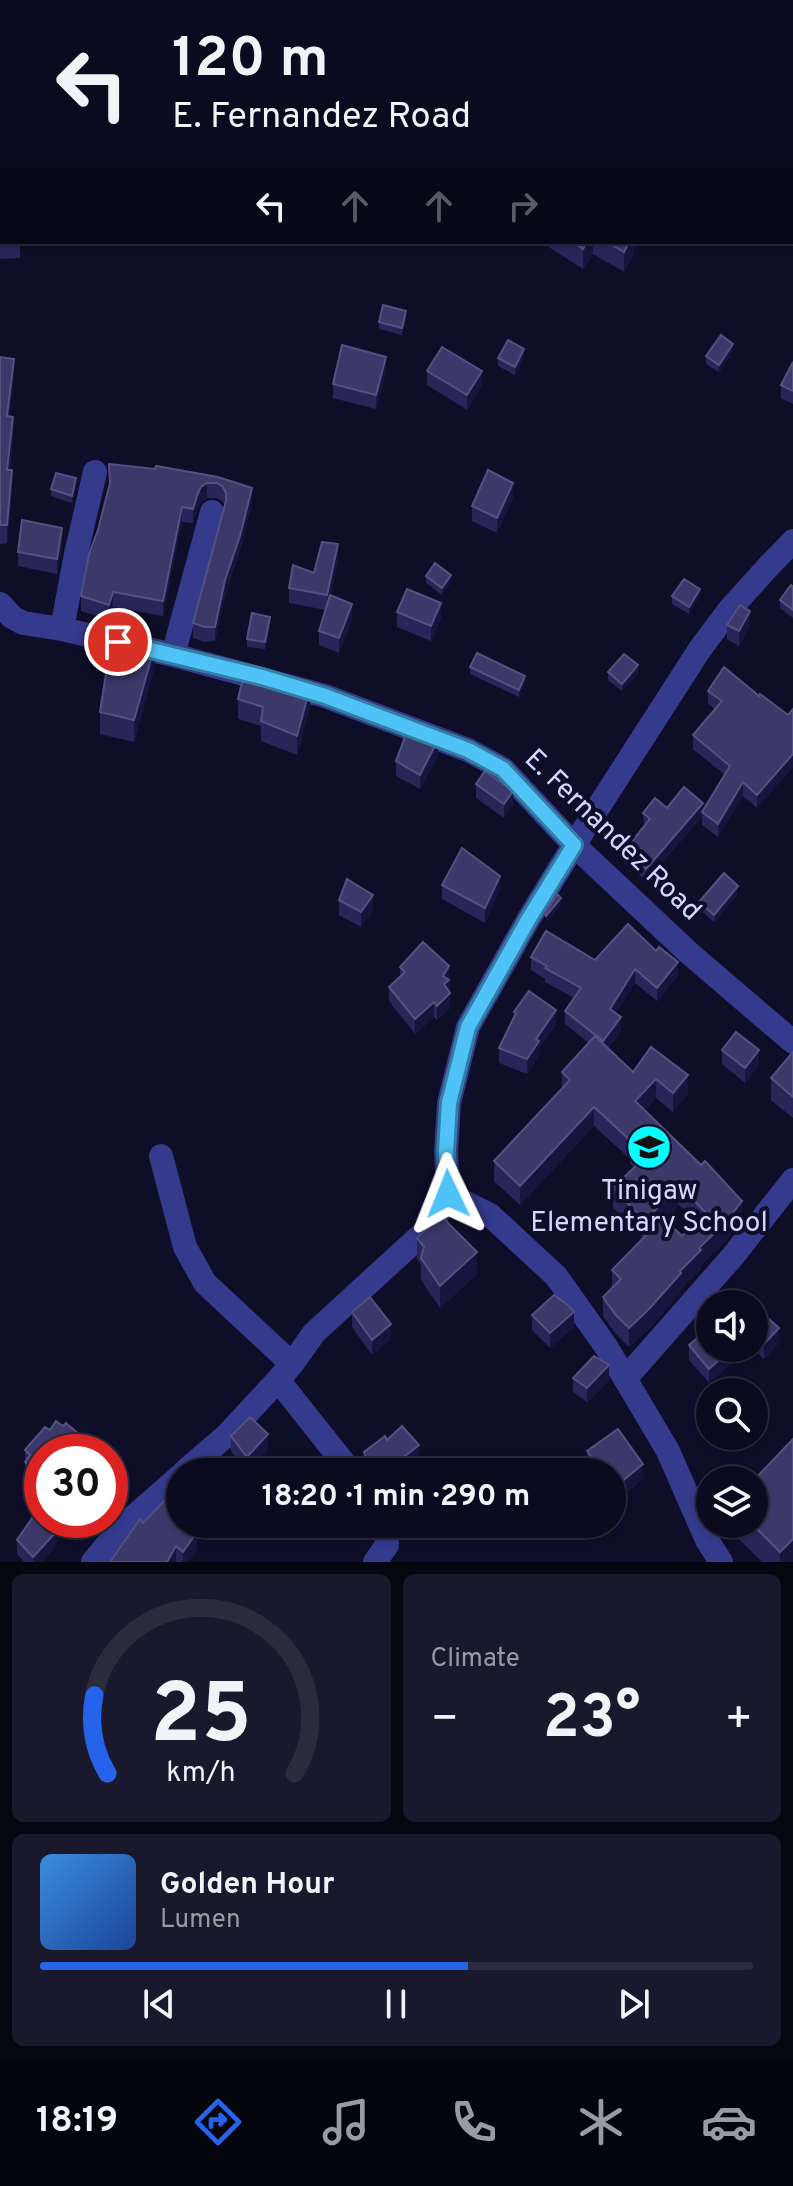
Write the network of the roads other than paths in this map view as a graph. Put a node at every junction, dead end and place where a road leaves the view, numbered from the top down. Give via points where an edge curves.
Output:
1 (95, 472) dead end
2 (212, 512) dead end
3 (793, 541) edge
4 (0, 604) edge
5 (62, 629) junction
6 (173, 655) junction
7 (574, 845) junction
8 (793, 1042) edge
9 (161, 1156) dead end
10 (793, 1180) edge
11 (448, 1194) junction
12 (285, 1372) junction
13 (625, 1379) junction
14 (200, 1458) edge
15 (342, 1458) edge
16 (166, 1488) edge
17 (387, 1538) edge
18 (93, 1562) edge
19 (375, 1562) edge
20 (721, 1562) edge

1 - 5 street
2 - 6 street
3 - 7 street via 700,649
4 - 5 street, E. Fernandez Road via 23,623
5 - 6 street, E. Fernandez Road
6 - 7 street, E. Fernandez Road via 325,696 468,750 503,769
7 - 8 street, E. Fernandez Road
7 - 11 street via 468,1027 449,1103
9 - 12 street via 185,1247 205,1283
10 - 13 street
11 - 12 street via 432,1225 314,1333
11 - 13 street via 490,1215 556,1276
12 - 14 street
12 - 15 street
13 - 20 street via 668,1451
16 - 18 street
17 - 19 street

